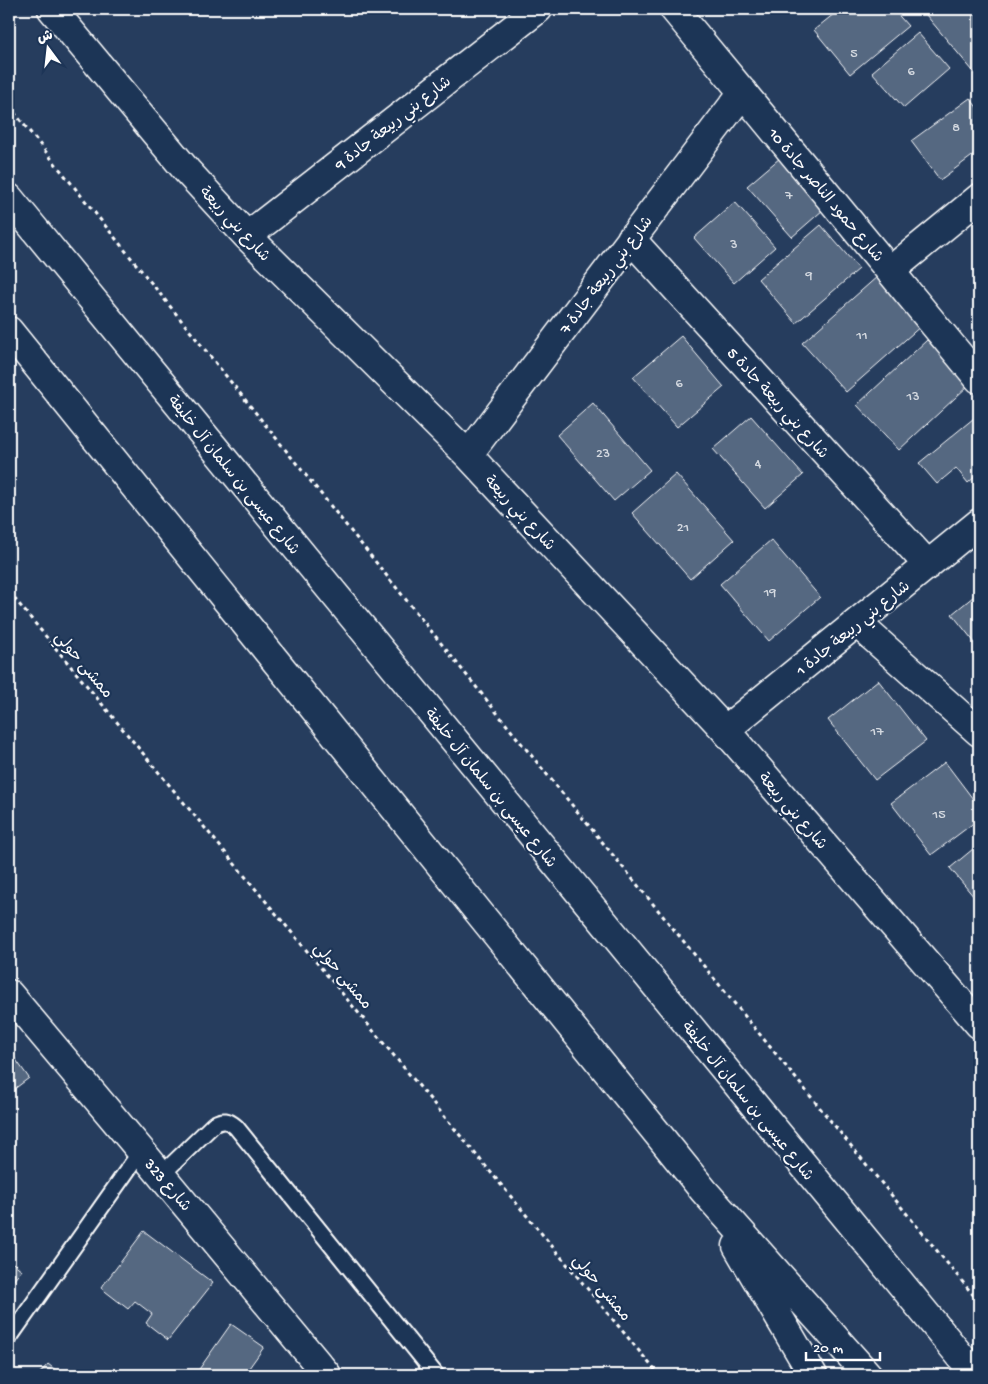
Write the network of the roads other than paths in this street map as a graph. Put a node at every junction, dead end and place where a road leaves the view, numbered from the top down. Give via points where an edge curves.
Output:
1 (52, 9) edge
2 (538, 9) edge
3 (674, 9) edge
4 (742, 92) junction
5 (9, 198) edge
6 (979, 198) edge
7 (246, 236) junction
8 (631, 239) junction
9 (890, 271) junction
10 (9, 331) edge
11 (979, 379) edge
12 (468, 455) junction
13 (979, 523) edge
14 (928, 565) junction
15 (856, 623) junction
16 (725, 730) junction
17 (979, 732) edge
18 (9, 994) edge
19 (979, 1024) edge
20 (141, 1151) junction
21 (161, 1175) junction
22 (704, 1191) junction
23 (9, 1338) edge
24 (975, 1374) edge
25 (326, 1375) edge
26 (436, 1375) edge
27 (813, 1375) edge
28 (868, 1375) edge

1 - 7 main road, شارع بني ربيعة via 187,171
2 - 7 main road, شارع بني ربيعة جادة 9
3 - 4 main road, شارع حمود الناصر جادة 10
4 - 8 main road, شارع بني ربيعة جادة 7
4 - 9 main road, شارع حمود الناصر جادة 10
5 - 24 main road, شارع عيسى بن سلمان آل خليفة
6 - 9 main road
7 - 12 main road, شارع بني ربيعة
8 - 12 main road, شارع بني ربيعة جادة 7
8 - 14 main road, شارع بني ربيعة جادة 5
9 - 11 main road, شارع حمود الناصر جادة 10
10 - 22 main road
12 - 16 main road, شارع بني ربيعة
13 - 14 main road, شارع بني ربيعة جادة 1
14 - 15 main road, شارع بني ربيعة جادة 1
15 - 16 main road, شارع بني ربيعة جادة 1
15 - 17 main road
16 - 19 main road, شارع بني ربيعة
18 - 20 main road, شارع 323
20 - 21 main road, شارع 323
20 - 23 lane
21 - 25 main road, شارع 323
21 - 26 lane via 214,1124 222,1120 236,1127
22 - 27 main road
22 - 28 main road

